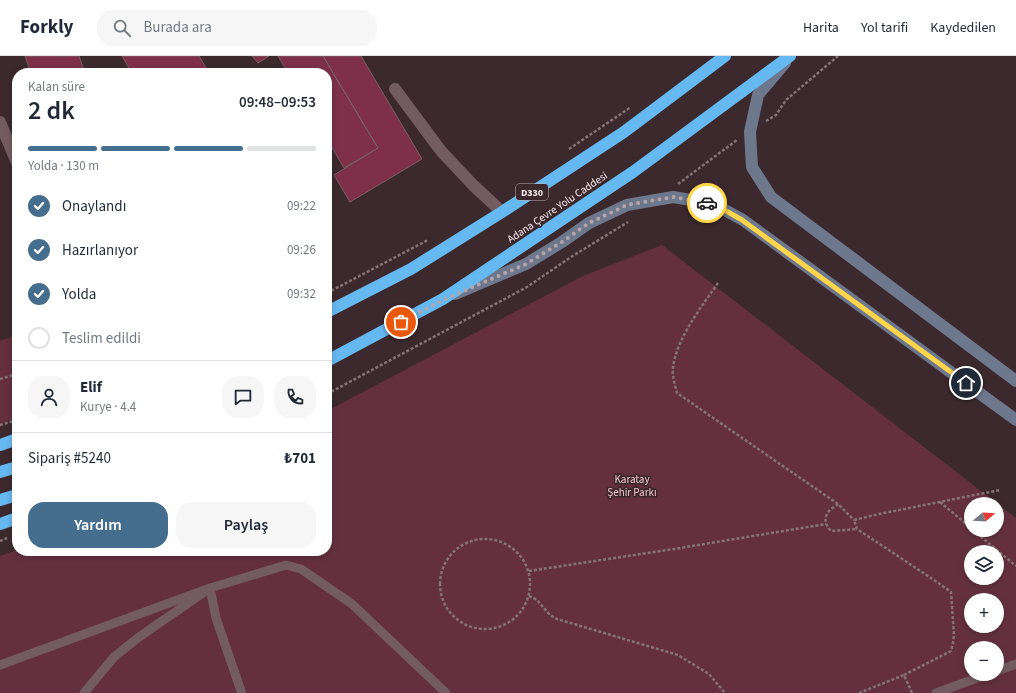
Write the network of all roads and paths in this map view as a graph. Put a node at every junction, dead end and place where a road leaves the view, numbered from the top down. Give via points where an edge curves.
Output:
1 (725, 56) edge
2 (790, 56) edge
3 (395, 89) dead end
4 (637, 103) dead end
5 (0, 122) edge
6 (12, 151) edge
7 (565, 152) dead end
8 (502, 212) junction
9 (431, 238) dead end
10 (718, 283) dead end
11 (332, 290) edge
12 (443, 300) junction
13 (332, 309) edge
14 (332, 358) edge
15 (12, 375) edge
16 (0, 379) edge
17 (1016, 381) edge
18 (1016, 420) edge
19 (12, 422) edge
20 (0, 426) edge
21 (12, 441) edge
22 (0, 445) edge
23 (12, 468) edge
24 (0, 472) edge
25 (1000, 490) dead end
26 (12, 496) edge
27 (0, 500) edge
28 (940, 502) junction
29 (838, 504) junction
30 (12, 520) edge
31 (854, 520) junction
32 (964, 522) edge
33 (0, 524) edge
34 (826, 524) junction
35 (857, 529) junction
36 (982, 537) edge
37 (1016, 566) edge
38 (529, 571) junction
39 (210, 588) junction
40 (529, 596) junction
41 (0, 664) edge
42 (1016, 664) edge
43 (1004, 668) edge
44 (904, 675) junction
45 (969, 681) edge
46 (241, 692) edge
47 (84, 693) edge
48 (446, 693) edge
49 (726, 693) edge
50 (859, 693) edge
51 (912, 693) edge
52 (936, 693) edge

1 - 8 highway, D330 via 624,132
2 - 12 highway, Adana Çevre Yolu Caddesi via 633,172
2 - 17 main road via 758,95 750,132 752,168 771,197
3 - 8 street via 441,151 473,186
4 - 7 path
5 - 6 street
8 - 13 highway, D330 via 411,269
9 - 11 path
10 - 29 path via 695,315 678,347 672,369 676,393
12 - 14 highway, Adana Çevre Yolu Caddesi
12 - 18 main road via 526,264 589,223 627,205 673,197 714,204 742,220
15 - 16 path
19 - 20 path
21 - 22 highway
23 - 24 highway
25 - 28 path
26 - 27 highway
28 - 31 path
28 - 32 path
29 - 31 path
29 - 34 path via 830,510
30 - 33 highway
31 - 35 path
34 - 35 path via 831,531
34 - 38 path
35 - 44 path via 951,592 954,636 951,651
36 - 37 path
38 - 40 path
38 - 40 path via 523,558 512,547 498,540 483,538 468,541 455,549 446,561 441,576 441,591 446,605 455,617 468,626 483,629 498,627 512,621 522,610
39 - 41 lane
39 - 46 lane via 216,618
39 - 47 lane via 139,636 114,657
39 - 48 lane via 286,565 301,569 352,604
40 - 49 path via 557,619 678,655 709,674
42 - 43 lane
44 - 50 path
44 - 51 path
45 - 52 lane

